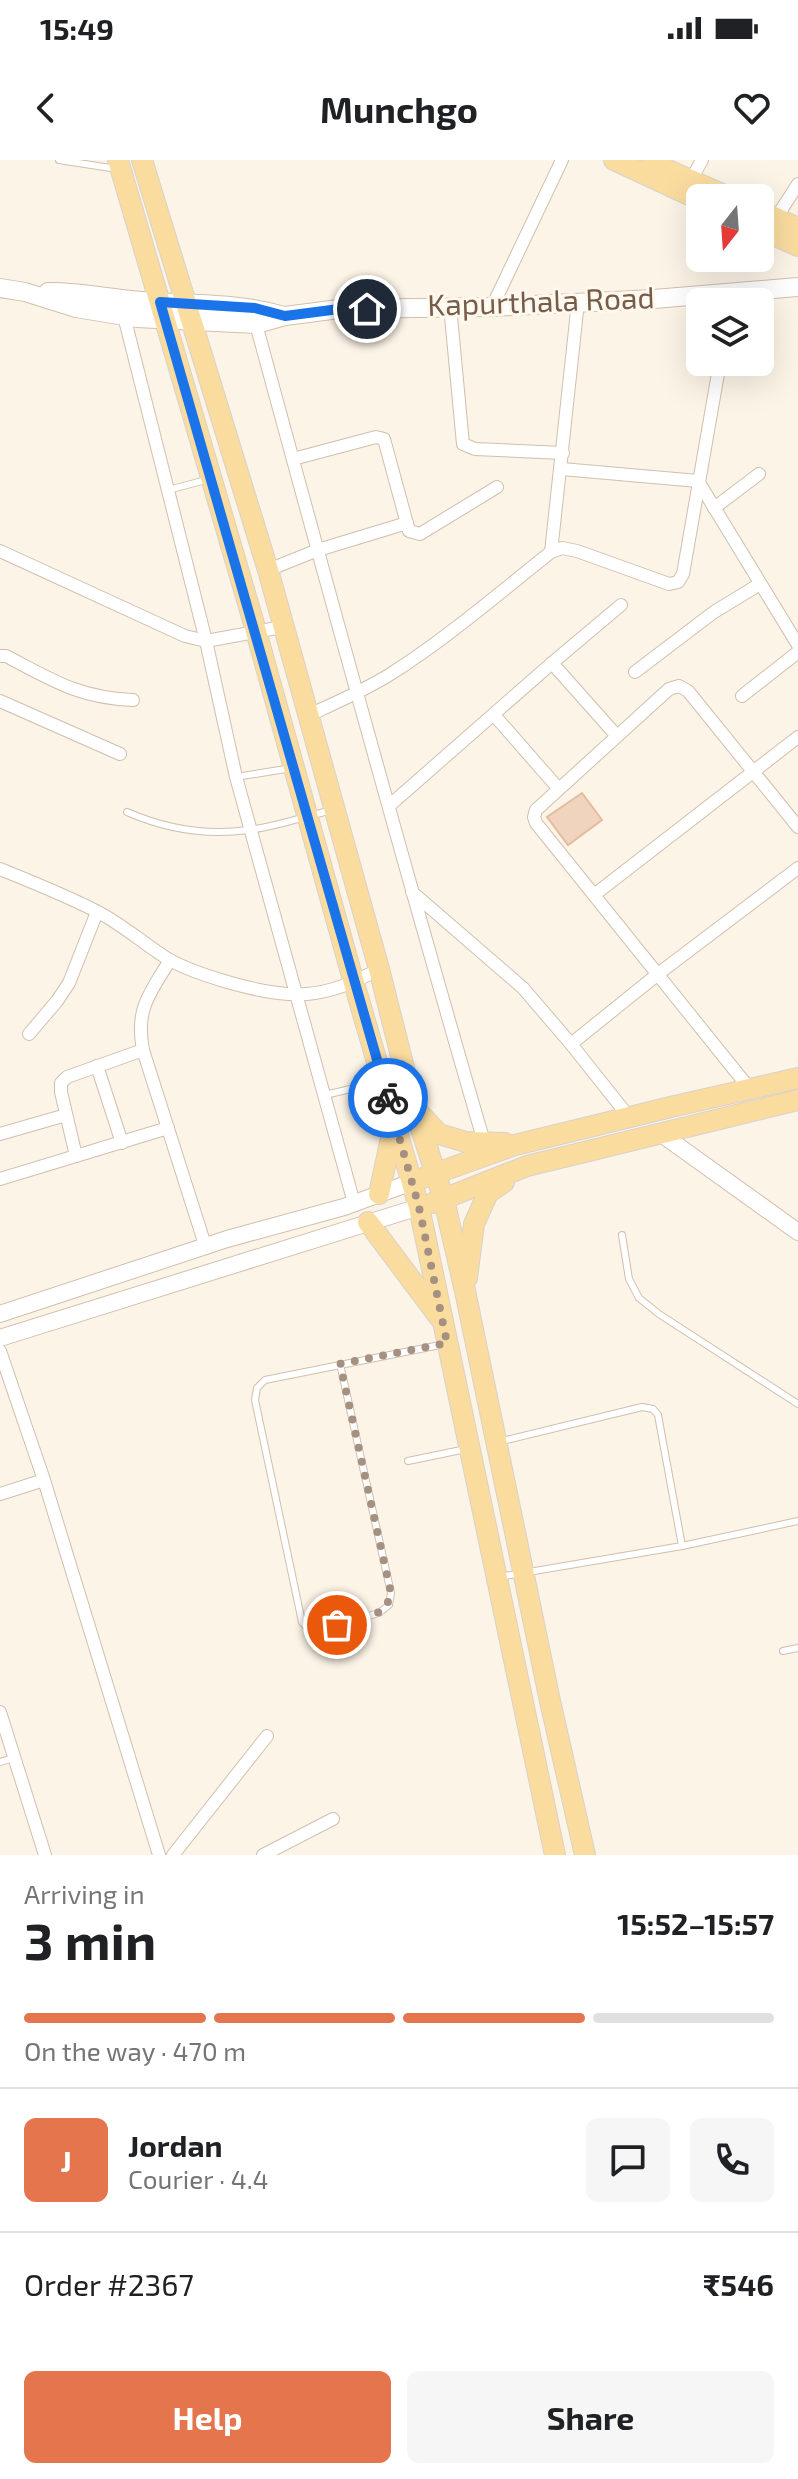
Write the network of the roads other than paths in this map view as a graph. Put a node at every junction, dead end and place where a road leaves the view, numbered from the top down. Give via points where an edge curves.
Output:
1 (59, 160) edge
2 (142, 160) edge
3 (562, 160) edge
4 (614, 160) edge
5 (645, 160) edge
6 (702, 160) edge
7 (120, 164) edge
8 (691, 180) junction
9 (700, 184) edge
10 (798, 184) edge
11 (686, 193) edge
12 (774, 209) edge
13 (774, 221) edge
14 (774, 226) edge
15 (798, 228) edge
16 (798, 246) edge
17 (798, 287) edge
18 (0, 288) edge
19 (774, 291) edge
20 (25, 292) junction
21 (686, 299) edge
22 (578, 302) junction
23 (450, 306) junction
24 (492, 307) junction
25 (162, 311) junction
26 (188, 312) junction
27 (124, 316) junction
28 (285, 316) junction
29 (256, 324) junction
30 (717, 376) edge
31 (563, 453) junction
32 (293, 459) junction
33 (562, 469) junction
34 (759, 474) dead end
35 (211, 478) junction
36 (698, 481) junction
37 (497, 487) dead end
38 (168, 490) junction
39 (714, 508) junction
40 (407, 523) junction
41 (318, 550) junction
42 (0, 551) edge
43 (551, 552) junction
44 (268, 570) junction
45 (760, 584) junction
46 (621, 605) dead end
47 (282, 627) junction
48 (256, 632) junction
49 (206, 641) junction
50 (798, 645) edge
51 (798, 652) edge
52 (0, 656) edge
53 (552, 663) junction
54 (635, 672) dead end
55 (357, 693) junction
56 (742, 696) dead end
57 (133, 700) dead end
58 (0, 701) edge
59 (494, 715) junction
60 (307, 716) junction
61 (616, 735) junction
62 (798, 737) edge
63 (120, 754) dead end
64 (294, 767) junction
65 (753, 770) junction
66 (236, 777) junction
67 (558, 788) junction
68 (390, 805) junction
69 (334, 810) junction
70 (127, 812) dead end
71 (308, 815) junction
72 (798, 827) edge
73 (250, 830) junction
74 (798, 868) edge
75 (1, 873) edge
76 (412, 892) junction
77 (594, 895) junction
78 (97, 912) junction
79 (170, 960) junction
80 (379, 969) junction
81 (658, 974) junction
82 (354, 983) junction
83 (296, 996) junction
84 (29, 1034) dead end
85 (571, 1044) junction
86 (143, 1050) junction
87 (97, 1066) junction
88 (798, 1078) edge
89 (383, 1081) junction
90 (749, 1088) junction
91 (325, 1095) junction
92 (798, 1100) edge
93 (414, 1107) junction
94 (66, 1115) junction
95 (629, 1117) junction
96 (395, 1122) junction
97 (168, 1128) junction
98 (660, 1133) junction
99 (0, 1134) edge
100 (484, 1142) junction
101 (122, 1143) junction
102 (523, 1143) junction
103 (76, 1156) junction
104 (527, 1166) junction
105 (436, 1173) junction
106 (0, 1179) edge
107 (412, 1182) junction
108 (379, 1194) junction
109 (444, 1200) junction
110 (354, 1203) junction
111 (419, 1207) junction
112 (368, 1222) junction
113 (798, 1232) edge
114 (622, 1235) dead end
115 (206, 1248) junction
116 (465, 1291) junction
117 (0, 1314) edge
118 (445, 1333) junction
119 (0, 1338) edge
120 (0, 1351) edge
121 (340, 1364) junction
122 (798, 1404) edge
123 (496, 1443) junction
124 (470, 1449) junction
125 (408, 1461) dead end
126 (44, 1480) junction
127 (0, 1494) edge
128 (798, 1521) edge
129 (682, 1546) junction
130 (523, 1572) junction
131 (497, 1578) junction
132 (798, 1648) edge
133 (783, 1651) dead end
134 (0, 1712) edge
135 (267, 1736) dead end
136 (14, 1758) junction
137 (0, 1762) edge
138 (333, 1819) dead end
139 (45, 1855) edge
140 (159, 1855) edge
141 (173, 1855) edge
142 (263, 1855) edge
143 (555, 1855) edge
144 (585, 1855) edge

1 - 7 lane
2 - 26 main road
3 - 24 street
4 - 11 main road
5 - 8 main road
6 - 8 street
7 - 25 main road
8 - 9 main road
10 - 12 street
13 - 15 main road
14 - 16 main road
17 - 19 main road, Kapurthala Road
18 - 20 main road
20 - 25 main road via 78,292
20 - 27 main road
21 - 22 main road, Kapurthala Road
22 - 24 main road, Kapurthala Road
22 - 31 street
23 - 24 main road, Kapurthala Road
23 - 28 main road, Kapurthala Road
23 - 31 street via 461,441 475,449
25 - 26 main road
25 - 27 main road
25 - 35 main road
26 - 28 main road via 255,308
26 - 29 main road
26 - 44 main road
27 - 38 street
28 - 29 main road
29 - 32 street
30 - 36 street
31 - 33 street
32 - 40 street via 381,437 387,443
32 - 41 street
33 - 36 street
33 - 43 street
34 - 39 street
35 - 38 lane
35 - 48 main road
36 - 39 street
36 - 43 street via 678,582 669,584 577,551
37 - 40 street via 420,534 409,531
38 - 49 street
39 - 45 street
40 - 41 street
41 - 44 street
41 - 55 street
42 - 49 street
43 - 55 street via 430,647
44 - 47 main road
45 - 50 street
45 - 54 street
46 - 53 street
47 - 48 street
47 - 60 main road
48 - 49 street
48 - 64 main road
49 - 66 street
51 - 56 street
52 - 57 street via 91,696
53 - 59 street
53 - 61 street
55 - 60 street
55 - 68 street
58 - 63 street
59 - 67 street
59 - 68 street
60 - 69 main road
61 - 65 street via 679,686
61 - 67 street
62 - 65 street
64 - 66 lane
64 - 71 main road
65 - 72 street
65 - 77 street
66 - 73 street
67 - 77 street via 536,810 536,823
68 - 76 street
69 - 71 lane
69 - 80 main road
70 - 73 lane via 187,831
71 - 73 lane
71 - 82 main road
73 - 83 street
74 - 81 street
75 - 78 street
76 - 85 street via 523,988
76 - 100 street
77 - 81 street
78 - 79 street
78 - 84 street via 69,983
79 - 83 street via 267,993
79 - 86 street via 142,1012
80 - 82 street
80 - 93 main road
81 - 85 street
81 - 90 street
82 - 83 street
82 - 89 main road
83 - 91 street
85 - 95 street
86 - 87 street
86 - 97 street
87 - 94 street via 61,1083
87 - 101 street
88 - 90 main road
89 - 91 lane
89 - 96 main road
90 - 95 main road
91 - 110 street
92 - 98 main road
93 - 100 main road via 439,1134
93 - 105 main road
94 - 99 street
94 - 103 street
95 - 102 main road
96 - 107 main road
96 - 108 main road
97 - 101 street
97 - 115 street
98 - 104 main road
98 - 113 street
100 - 102 main road
101 - 103 street
102 - 105 main road
103 - 106 street
104 - 109 main road
104 - 116 main road via 488,1193 474,1224
105 - 107 main road
105 - 109 main road
107 - 108 street
107 - 111 main road
108 - 110 street
109 - 111 main road
109 - 116 main road
110 - 115 street
111 - 112 street
111 - 118 main road
112 - 118 main road
112 - 119 street
114 - 122 lane via 629,1279 639,1298
115 - 117 street
116 - 123 main road
118 - 121 lane
118 - 124 main road
120 - 126 street
121 - 121 lane via 265,1380 255,1400 302,1622 317,1630 379,1613 389,1605 391,1593
123 - 129 lane via 642,1407 653,1409
123 - 130 main road
124 - 125 lane
124 - 131 main road
126 - 127 street
126 - 140 street
128 - 129 lane
129 - 130 lane
130 - 131 lane
130 - 144 main road
131 - 143 main road
132 - 133 lane
134 - 136 street
135 - 141 street
136 - 137 lane
136 - 139 street
138 - 142 street

